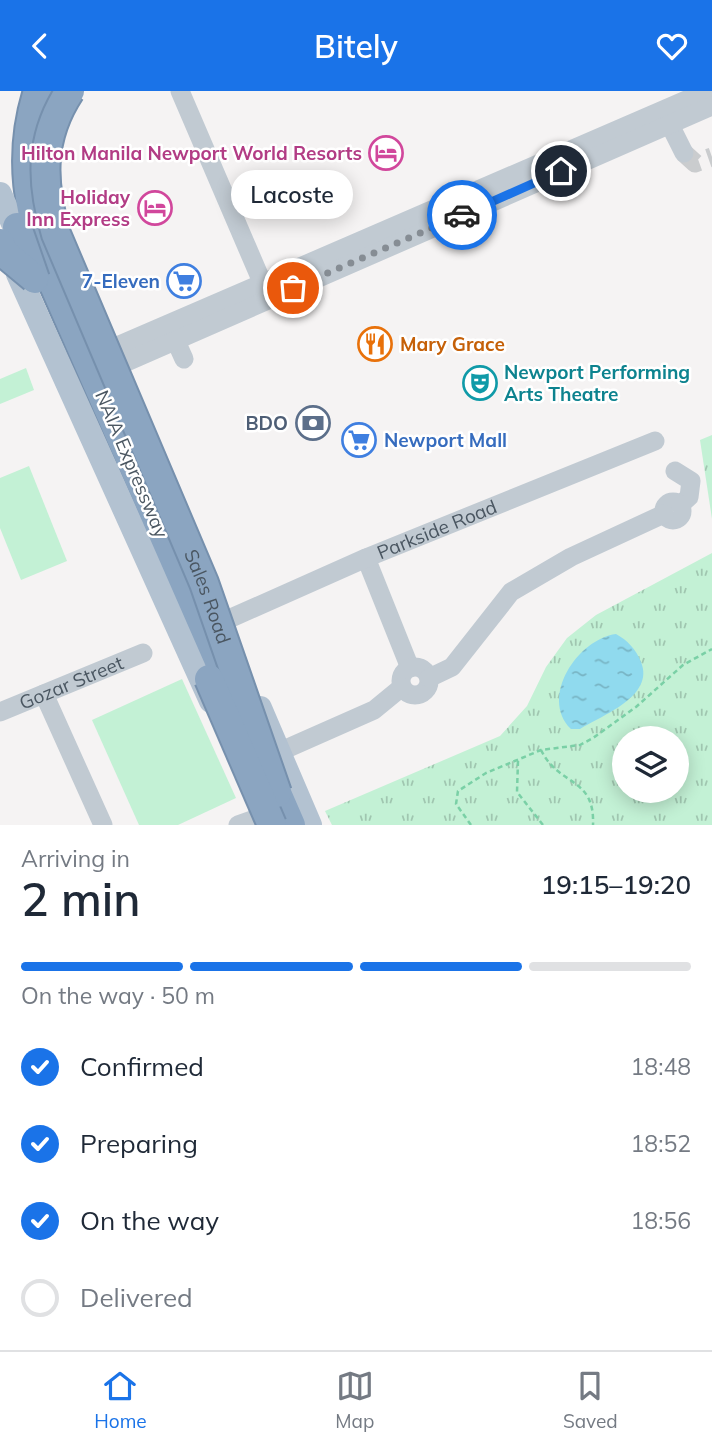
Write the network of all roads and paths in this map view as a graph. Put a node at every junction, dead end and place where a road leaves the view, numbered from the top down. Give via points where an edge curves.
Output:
1 (22, 91) edge
2 (38, 91) edge
3 (44, 91) edge
4 (70, 91) edge
5 (83, 91) edge
6 (180, 91) edge
7 (705, 100) edge
8 (665, 117) junction
9 (602, 145) junction
10 (684, 153) dead end
11 (29, 174) junction
12 (0, 194) edge
13 (9, 239) edge
14 (61, 244) junction
15 (35, 279) junction
16 (262, 282) junction
17 (171, 332) junction
18 (111, 359) junction
19 (184, 359) dead end
20 (655, 441) dead end
21 (675, 471) dead end
22 (366, 558) junction
23 (222, 622) junction
24 (712, 649) edge
25 (143, 653) dead end
26 (410, 668) junction
27 (429, 678) junction
28 (402, 687) junction
29 (44, 694) junction
30 (0, 712) edge
31 (541, 750) junction
32 (279, 752) junction
33 (518, 759) junction
34 (277, 818) edge
35 (103, 825) edge
36 (237, 825) edge
37 (310, 825) edge
38 (471, 825) edge
39 (543, 825) edge
40 (593, 825) edge

1 - 15 highway, NAIA Expressway, bridge via 10,169 17,227
2 - 34 highway, NAIA Expressway, bridge via 27,135 32,223
3 - 11 main road, Sales Road via 32,129
4 - 34 highway, bridge via 52,126 44,163 45,195 55,234 204,583
5 - 14 main road via 67,118 57,151 52,199
6 - 16 street
7 - 8 street
8 - 9 street
8 - 10 street
9 - 16 street
9 - 17 street
11 - 14 main road, Sales Road
11 - 34 main road, Sales Road via 37,224 54,275
12 - 13 main road, Sales Road
13 - 15 highway, bridge via 4,253
13 - 34 main road, Sales Road
14 - 18 main road, Sales Road
15 - 34 highway, NAIA Expressway, bridge
16 - 17 street
17 - 18 street
17 - 19 street
18 - 23 main road, Sales Road
20 - 22 street, Parkside Road
21 - 27 street via 691,481 690,497 511,592 452,667
22 - 23 street, Parkside Road
22 - 26 street
23 - 32 main road, Sales Road
24 - 31 path via 683,666 593,738 580,745
25 - 29 street, Gozar Street
26 - 27 street via 419,668
26 - 28 street via 403,674
27 - 28 street via 428,688 421,694 408,694
28 - 32 street via 374,710
29 - 30 street, Gozar Street
29 - 35 street
31 - 33 path
31 - 40 path via 549,765 588,795
32 - 37 main road, Sales Road
33 - 38 path via 457,791 456,804
33 - 39 path via 517,792
34 - 36 street

